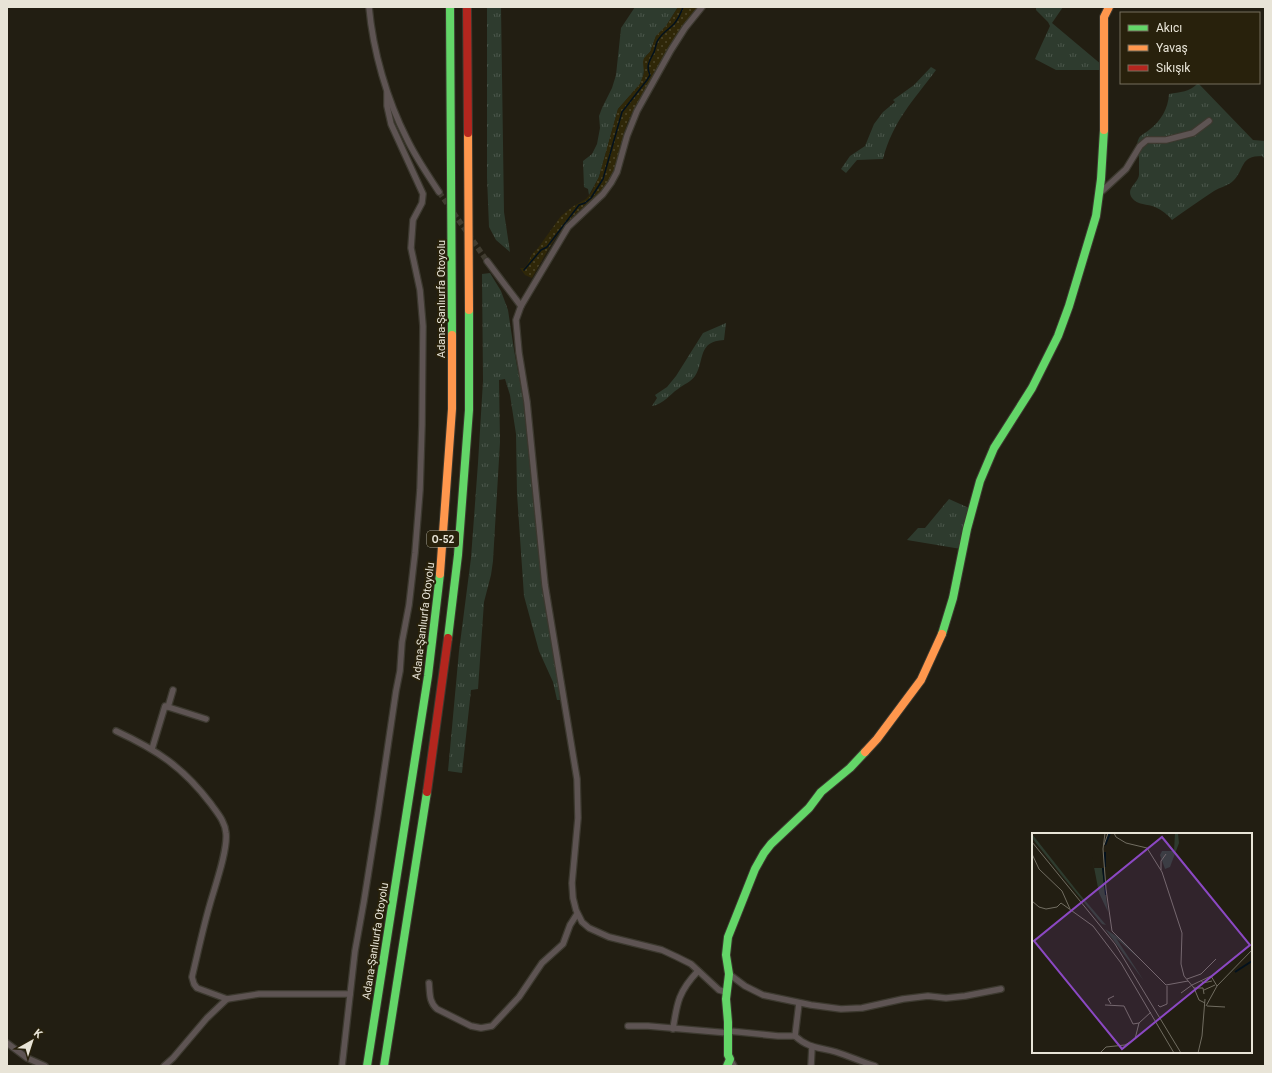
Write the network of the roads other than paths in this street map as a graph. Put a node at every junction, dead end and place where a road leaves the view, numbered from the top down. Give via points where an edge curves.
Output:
1 (369, 7) edge
2 (450, 7) edge
3 (467, 7) edge
4 (702, 7) edge
5 (1109, 7) edge
6 (387, 93) junction
7 (1209, 121) dead end
8 (438, 192) tunnel mouth
9 (1100, 193) junction
10 (487, 261) tunnel mouth
11 (521, 306) junction
12 (173, 690) dead end
13 (168, 707) junction
14 (206, 719) dead end
15 (116, 731) dead end
16 (152, 749) junction
17 (577, 914) junction
18 (698, 971) junction
19 (729, 974) junction
20 (429, 984) dead end
21 (1001, 989) dead end
22 (726, 992) junction
23 (350, 994) junction
24 (227, 999) junction
25 (799, 1003) junction
26 (628, 1026) dead end
27 (673, 1029) junction
28 (729, 1032) junction
29 (796, 1036) junction
30 (7, 1043) edge
31 (812, 1047) junction
32 (730, 1064) edge
33 (44, 1066) edge
34 (164, 1066) edge
35 (342, 1066) edge
36 (367, 1066) edge
37 (384, 1066) edge
38 (811, 1066) edge
39 (875, 1066) edge

1 - 6 street
2 - 36 main road, Adana-Şanlıurfa Otoyolu / O-52 via 452,409 442,554 427,684
3 - 37 main road, O-52 via 468,410 459,548 422,824
4 - 11 street via 671,50 637,111 611,184 568,227
5 - 9 main road via 1104,17 1106,120
6 - 8 street via 407,139
6 - 23 street via 391,124 423,194 422,203 413,220 411,248 420,290 423,326 420,479 408,614
7 - 9 street via 1193,133 1166,140 1147,140 1140,146 1126,169
9 - 19 main road via 1069,306 1058,336 1032,388 994,448 980,481 953,598 928,668 868,749 821,792 764,854 751,879 727,942
10 - 11 street
11 - 17 street via 516,320 518,346 529,418 544,579 577,779 578,818 572,883
12 - 13 street
13 - 14 street
13 - 16 street via 165,706
15 - 16 street
16 - 24 street via 196,784 224,824 224,853 192,977 197,988
17 - 18 street via 589,928 608,937 662,950 691,964
17 - 20 street via 563,944 542,963 519,997 492,1026 471,1026 437,1009 430,1000
18 - 22 street via 719,990
18 - 27 street via 687,982 676,1004
19 - 22 main road
19 - 25 street via 757,992
21 - 25 street via 946,998 909,998 851,1009 831,1009
22 - 28 main road
23 - 24 street via 259,994
23 - 35 street
24 - 34 street
25 - 29 street
26 - 27 street
27 - 28 street
28 - 29 street
28 - 32 main road
29 - 31 street
30 - 33 street via 27,1058
31 - 38 street
31 - 39 street via 834,1051

